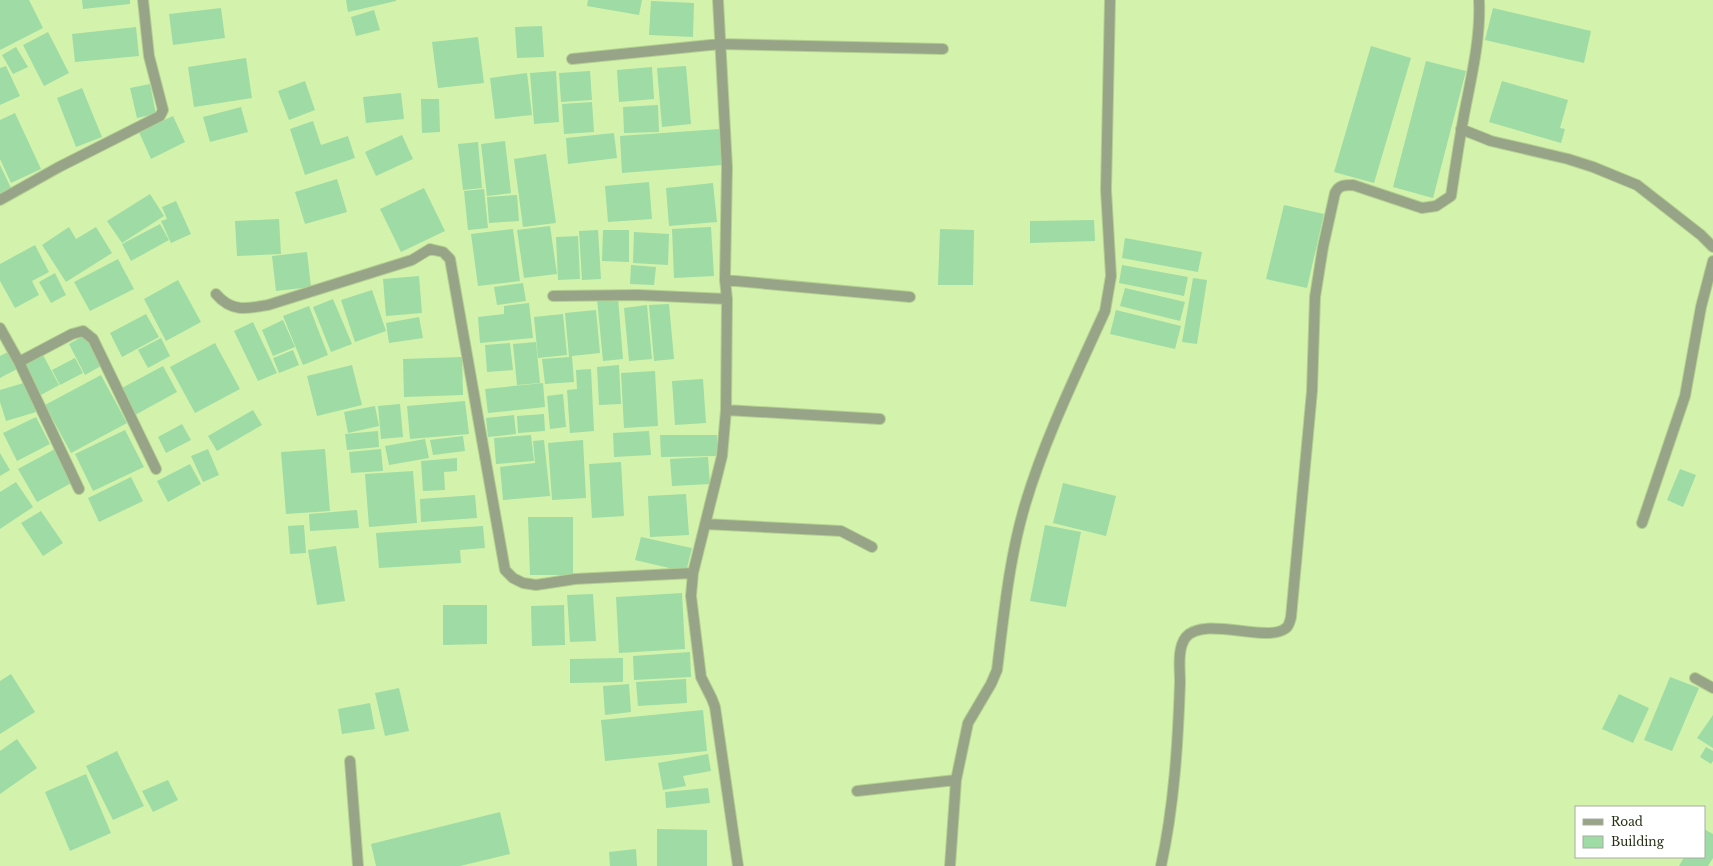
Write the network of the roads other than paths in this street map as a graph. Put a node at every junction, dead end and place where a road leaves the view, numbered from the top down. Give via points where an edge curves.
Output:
1 (143, 0) edge
2 (718, 0) edge
3 (1110, 0) edge
4 (1479, 0) edge
5 (720, 44) junction
6 (943, 49) dead end
7 (572, 59) dead end
8 (1461, 129) junction
9 (0, 200) edge
10 (1713, 247) edge
11 (1713, 261) edge
12 (725, 280) junction
13 (216, 294) dead end
14 (553, 296) dead end
15 (910, 297) dead end
16 (727, 300) junction
17 (0, 328) edge
18 (19, 362) junction
19 (726, 410) junction
20 (880, 419) dead end
21 (156, 470) dead end
22 (80, 488) dead end
23 (1642, 523) dead end
24 (706, 524) junction
25 (872, 547) dead end
26 (693, 573) junction
27 (1695, 678) dead end
28 (1713, 688) edge
29 (350, 761) dead end
30 (956, 780) junction
31 (857, 791) dead end
32 (358, 866) edge
33 (738, 866) edge
34 (950, 866) edge
35 (1161, 866) edge

1 - 9 street via 149,56 163,110 160,116
2 - 5 street
3 - 30 street via 1106,190 1111,276 1107,303 1052,426 1025,505 1011,563 996,670 991,684 968,724
4 - 8 street via 1478,34
5 - 6 street
5 - 7 street
5 - 12 street via 728,167
8 - 10 street via 1491,141 1568,159 1637,185
8 - 35 street via 1451,196 1436,206 1422,208 1353,185 1343,185 1335,193 1315,297 1312,391 1291,617 1287,627 1279,632 1216,628 1200,630 1186,637 1181,648 1171,814
11 - 23 street via 1685,396
12 - 15 street
12 - 16 street
13 - 26 street via 223,302 235,307 245,309 268,305 412,260 430,249 443,252 450,259 506,570 513,578 523,583 536,585 575,579
14 - 16 street via 638,294
16 - 19 street
17 - 18 street
18 - 21 street via 72,334 83,331 93,339
18 - 22 street
19 - 20 street
19 - 24 street via 722,456
24 - 25 street via 841,531
24 - 26 street
26 - 33 street via 691,596 701,676 715,707
27 - 28 street
29 - 32 street
30 - 31 street
30 - 34 street

